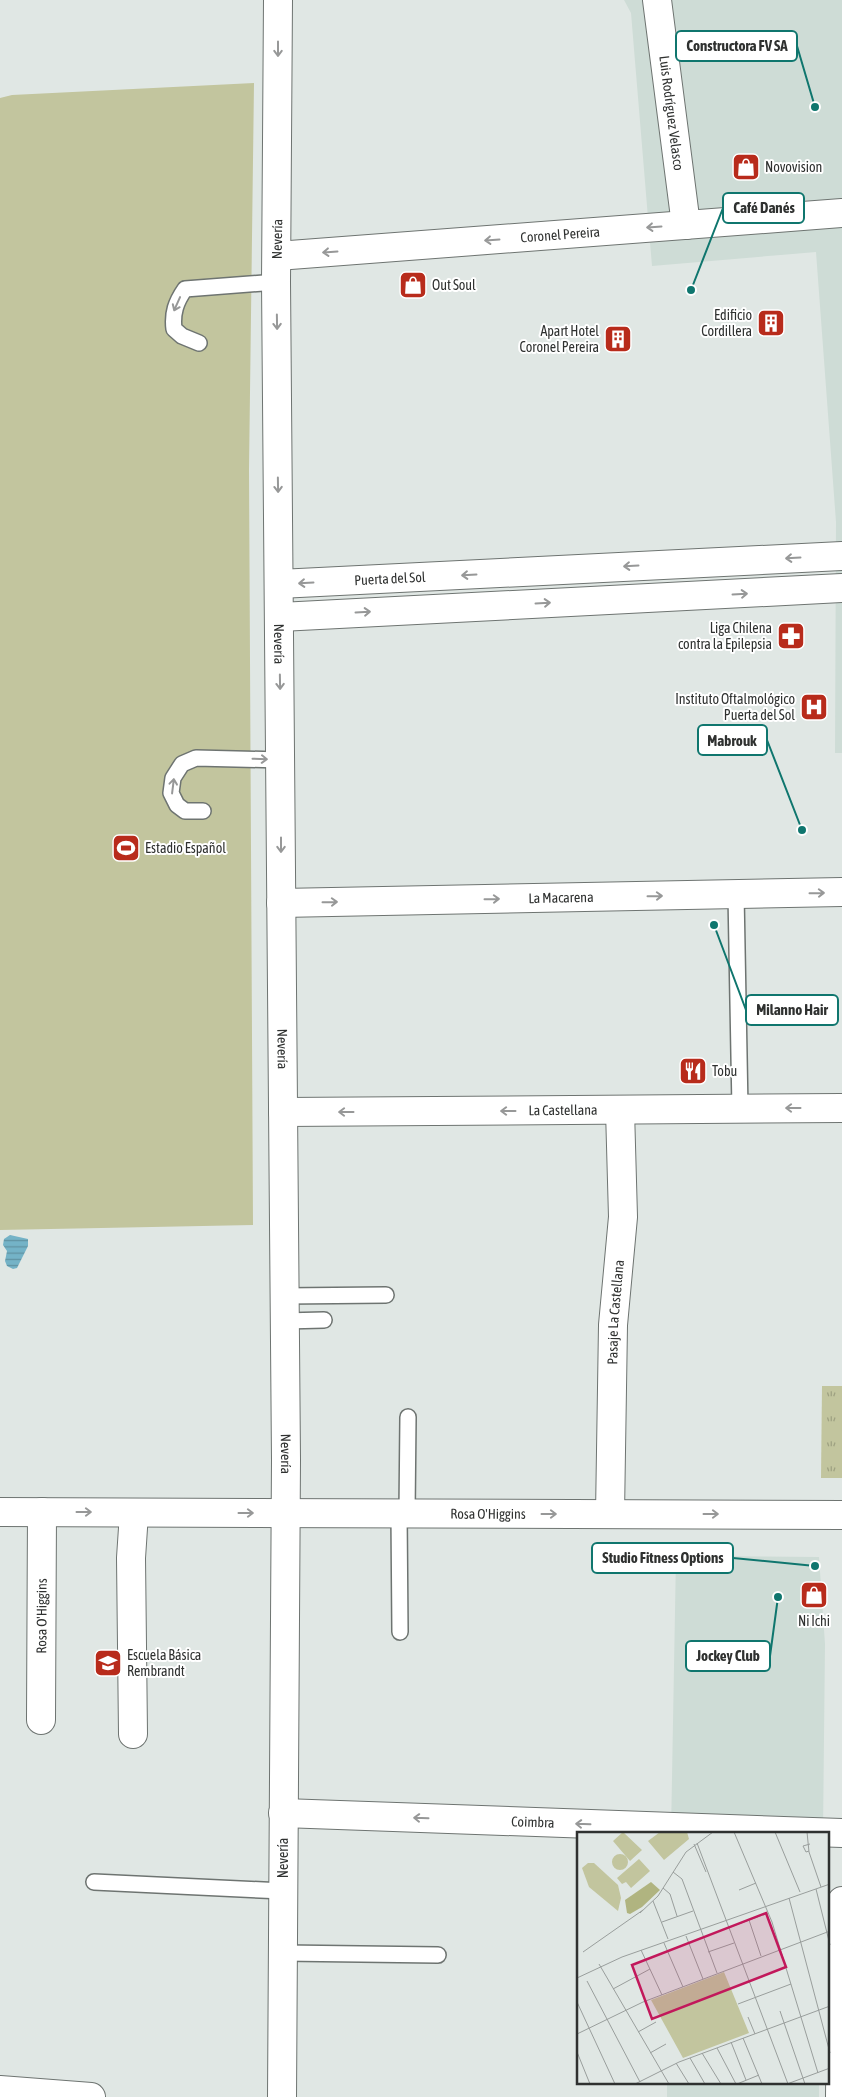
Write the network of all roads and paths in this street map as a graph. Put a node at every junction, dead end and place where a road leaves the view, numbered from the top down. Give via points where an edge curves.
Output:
1 (278, 0) edge
2 (658, 0) edge
3 (842, 213) edge
4 (686, 225) junction
5 (277, 269) junction
6 (199, 343) dead end
7 (842, 556) edge
8 (703, 563) junction
9 (502, 573) junction
10 (279, 584) junction
11 (842, 588) edge
12 (704, 595) junction
13 (502, 606) junction
14 (280, 617) junction
15 (281, 760) junction
16 (203, 811) dead end
17 (842, 892) edge
18 (736, 894) junction
19 (281, 903) junction
20 (842, 1108) edge
21 (740, 1109) junction
22 (620, 1110) junction
23 (283, 1112) junction
24 (386, 1295) dead end
25 (284, 1308) junction
26 (324, 1320) dead end
27 (408, 1416) dead end
28 (0, 1512) edge
29 (42, 1512) junction
30 (134, 1512) junction
31 (286, 1513) junction
32 (403, 1513) junction
33 (610, 1514) junction
34 (842, 1515) edge
35 (400, 1632) dead end
36 (41, 1720) dead end
37 (133, 1734) dead end
38 (283, 1813) junction
39 (789, 1832) edge
40 (94, 1882) dead end
41 (282, 1891) junction
42 (842, 1901) edge
43 (283, 1953) junction
44 (438, 1955) dead end
45 (0, 2090) edge
46 (91, 2097) edge
47 (282, 2097) edge
48 (840, 2097) edge

1 -> 5 street, Nevería
2 - 4 street, Luis Rodríguez Velasco
3 - 4 street, Coronel Pereira
4 -> 5 street, Coronel Pereira
5 -> 6 lane via 185,289 172,317 174,329
5 -> 10 street, Nevería
7 -> 8 street, Puerta del Sol
8 -> 9 street, Puerta del Sol
8 - 12 street
9 -> 10 street, Puerta del Sol
9 - 13 street
10 - 14 street, Nevería
12 -> 11 street
13 -> 12 street
14 -> 13 street
14 -> 15 street, Nevería
16 -> 15 lane via 185,811 174,799 173,778 182,764 196,758
15 -> 19 street, Nevería
18 -> 17 street, La Macarena
19 -> 18 street, La Macarena
18 - 21 lane
19 - 23 street, Nevería
20 -> 21 street, La Castellana
21 - 22 street, La Castellana
22 -> 23 street, La Castellana
22 - 33 street, Pasaje La Castellana via 623,1217 613,1325
23 - 25 street, Nevería
24 - 25 lane
25 - 26 lane
25 - 31 street, Nevería
27 - 32 lane
28 - 29 street, Rosa O'Higgins
29 -> 30 street, Rosa O'Higgins
29 - 36 street, Rosa O'Higgins
30 -> 31 street, Rosa O'Higgins
30 - 37 street via 131,1558
31 - 32 street, Rosa O'Higgins
31 - 38 street, Nevería
32 -> 33 street, Rosa O'Higgins
32 - 35 lane
33 -> 34 street, Rosa O'Higgins
39 -> 38 street, Coimbra
38 - 41 street, Nevería
40 - 41 lane
41 - 43 street, Nevería
42 - 48 street
43 - 44 lane
43 - 47 street, Nevería
45 - 46 street

